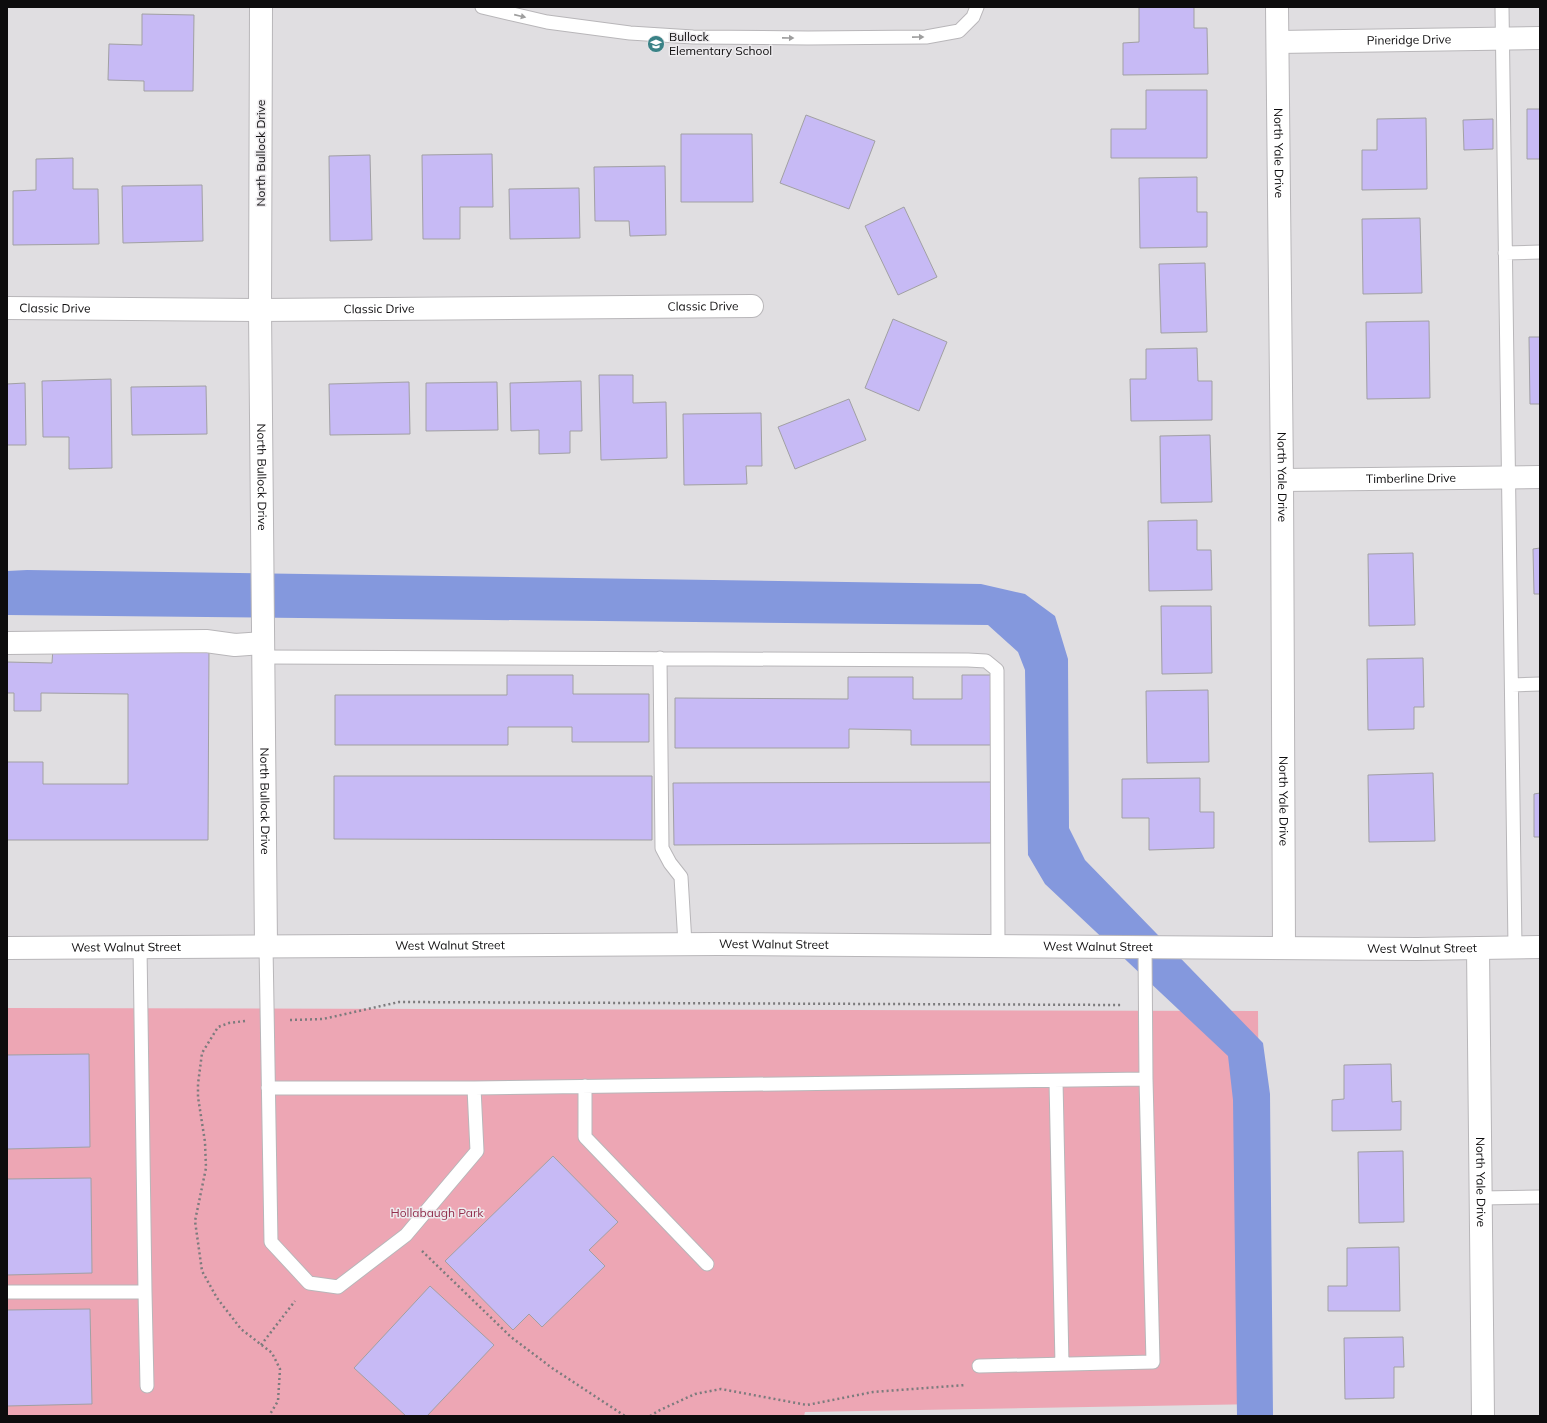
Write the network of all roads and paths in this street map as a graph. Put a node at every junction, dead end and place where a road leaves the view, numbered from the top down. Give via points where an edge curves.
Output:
1 (262, 7) edge
2 (482, 7) edge
3 (977, 7) edge
4 (1277, 7) edge
5 (1502, 7) edge
6 (1540, 38) edge
7 (1502, 39) junction
8 (1278, 42) junction
9 (1540, 252) edge
10 (1505, 253) junction
11 (752, 306) dead end
12 (7, 308) edge
13 (260, 310) junction
14 (1540, 476) edge
15 (1509, 477) junction
16 (1282, 480) junction
17 (7, 642) edge
18 (263, 644) junction
19 (660, 658) junction
20 (1540, 684) edge
21 (1512, 685) junction
22 (685, 944) junction
23 (266, 946) junction
24 (998, 946) junction
25 (140, 947) junction
26 (1284, 947) junction
27 (1515, 947) junction
28 (1540, 947) edge
29 (7, 948) edge
30 (1145, 948) junction
31 (1478, 948) junction
32 (1146, 1005) junction
33 (267, 1020) junction
34 (1146, 1079) junction
35 (1056, 1080) junction
36 (585, 1086) junction
37 (268, 1088) junction
38 (474, 1088) junction
39 (1540, 1197) edge
40 (1481, 1198) junction
41 (406, 1235) junction
42 (707, 1264) dead end
43 (309, 1283) junction
44 (7, 1292) edge
45 (145, 1292) junction
46 (261, 1344) junction
47 (1062, 1364) junction
48 (979, 1366) dead end
49 (972, 1385) dead end
50 (147, 1386) dead end
51 (269, 1416) edge
52 (625, 1416) edge
53 (650, 1416) edge
54 (1483, 1416) edge

1 - 13 street, North Bullock Drive
2 -> 3 lane via 547,22 630,33 808,38 926,37 959,31
4 - 8 street, North Yale Drive
5 - 7 lane
6 - 7 street, Pineridge Drive
7 - 8 street, Pineridge Drive
7 - 10 lane
8 - 16 street, North Yale Drive
9 - 10 lane
10 - 15 lane
11 - 13 street, Classic Drive
12 - 13 street, Classic Drive
13 - 18 street, North Bullock Drive
14 - 15 street, Timberline Drive
15 - 16 street, Timberline Drive
15 - 21 lane
16 - 26 street, North Yale Drive
17 - 18 street via 206,641 235,645
18 - 19 lane
18 - 23 street, North Bullock Drive
19 - 22 lane via 662,848 681,877
19 - 24 lane via 968,660 986,661 998,670
20 - 21 lane
21 - 27 lane
22 - 23 street, West Walnut Street
22 - 24 street, West Walnut Street
23 - 25 street, West Walnut Street
23 - 33 lane
24 - 30 street, West Walnut Street
25 - 29 street, West Walnut Street
25 - 45 lane
26 - 30 street, West Walnut Street
26 - 31 street, West Walnut Street
27 - 28 street, West Walnut Street
27 - 31 street, West Walnut Street
30 - 32 lane
31 - 40 street, North Yale Drive
32 - 33 path via 399,1002 323,1019
32 - 34 lane
33 - 37 lane
33 - 46 path via 229,1023 218,1027 202,1053 198,1090 206,1168 195,1221 202,1271 217,1298 241,1329
34 - 35 lane
34 - 47 lane via 1153,1362
35 - 36 lane
35 - 47 lane
36 - 38 lane
36 - 42 lane via 585,1136
37 - 38 lane
37 - 43 lane via 271,1242
38 - 41 lane via 477,1151
39 - 40 lane
40 - 54 street, North Yale Drive
41 - 43 lane via 338,1287
41 - 52 path via 511,1337 552,1368
43 - 46 path
44 - 45 lane
45 - 50 lane
46 - 51 path via 272,1353 280,1369 278,1401
47 - 48 lane
49 - 53 path via 873,1392 807,1405 721,1389 695,1394

